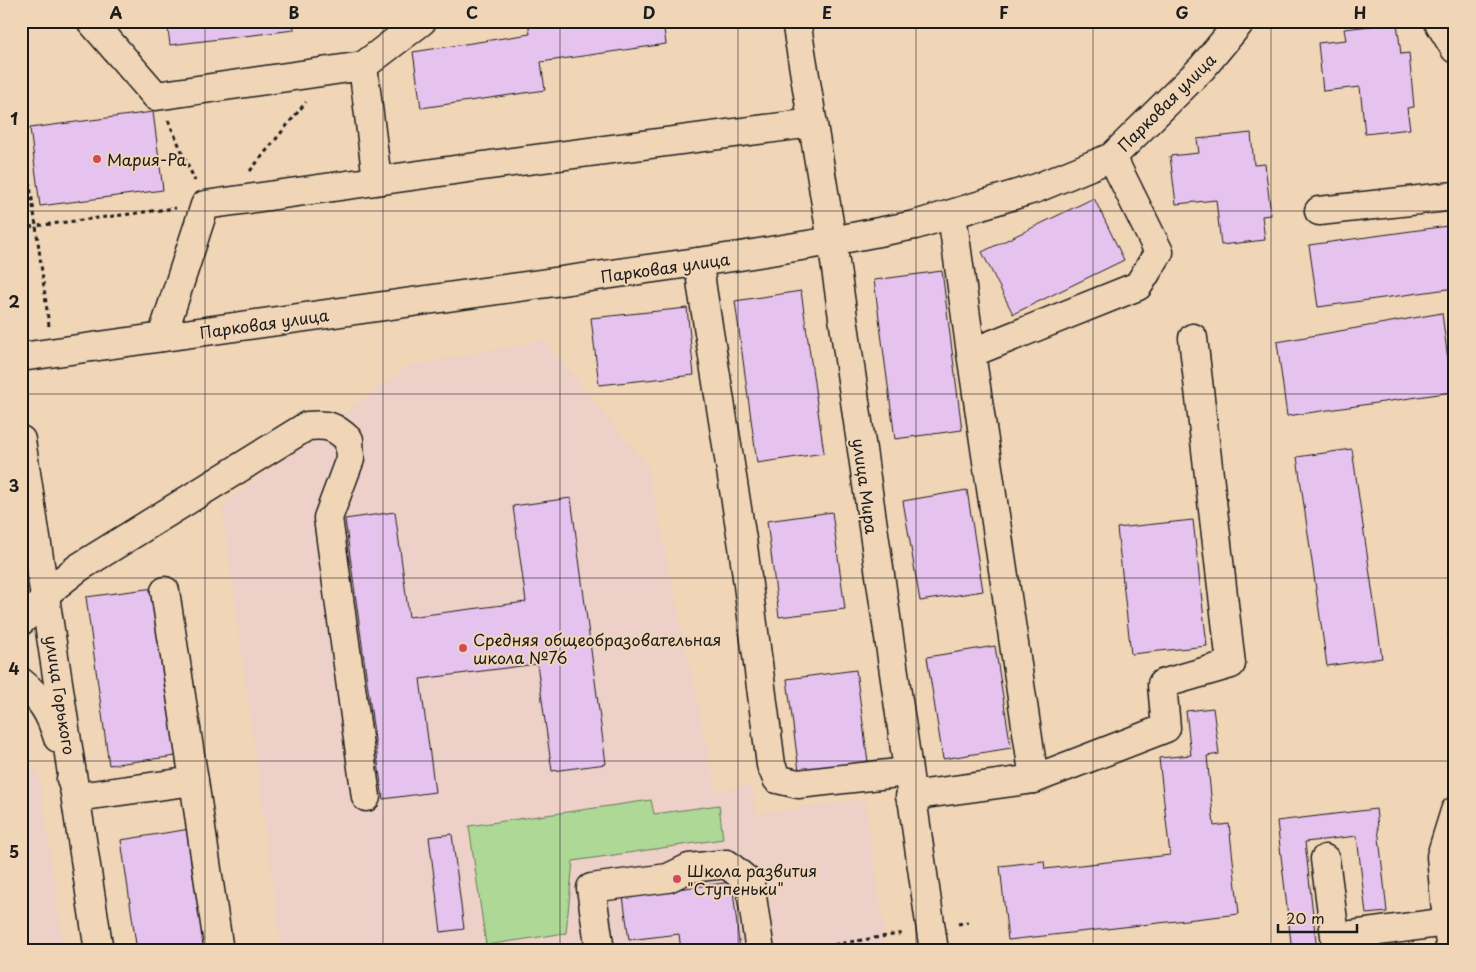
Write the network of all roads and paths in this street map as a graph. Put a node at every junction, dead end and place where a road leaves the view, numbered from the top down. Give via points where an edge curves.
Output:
1 (31, 21) edge
2 (91, 21) edge
3 (422, 21) edge
4 (796, 21) edge
5 (1241, 21) edge
6 (1438, 21) edge
7 (21, 34) edge
8 (1455, 49) edge
9 (363, 66) junction
10 (156, 96) junction
11 (309, 99) dead end
12 (812, 123) junction
13 (21, 126) edge
14 (1112, 157) junction
15 (377, 180) junction
16 (1455, 196) edge
17 (215, 203) junction
18 (1319, 211) dead end
19 (952, 215) junction
20 (36, 226) junction
21 (21, 228) edge
22 (832, 242) junction
23 (699, 262) junction
24 (49, 332) dead end
25 (162, 337) junction
26 (1193, 338) dead end
27 (971, 353) junction
28 (21, 357) edge
29 (21, 440) edge
30 (165, 591) dead end
31 (45, 596) junction
32 (21, 621) edge
33 (21, 682) edge
34 (1034, 779) junction
35 (194, 782) junction
36 (909, 784) junction
37 (76, 797) junction
38 (366, 797) dead end
39 (1455, 811) edge
40 (1325, 859) dead end
41 (1447, 922) junction
42 (914, 932) dead end
43 (1336, 944) edge
44 (99, 951) edge
45 (219, 951) edge
46 (600, 951) edge
47 (760, 951) edge
48 (795, 951) edge
49 (934, 951) edge
50 (1451, 951) edge

1 - 7 path
2 - 10 street
3 - 9 street
4 - 12 street, улица Мира
5 - 14 street, Парковая улица via 1202,68
6 - 8 street
9 - 10 street
9 - 15 street
10 - 17 path
11 - 17 path
12 - 15 street
12 - 22 street, улица Мира
13 - 20 path
14 - 19 street, Парковая улица via 1037,188
14 - 27 street via 1159,252 1138,286
15 - 17 street
16 - 18 street
17 - 20 path
17 - 25 street
19 - 22 street, Парковая улица
19 - 27 street
20 - 21 path
20 - 24 path
22 - 23 street, Парковая улица
22 - 36 street, улица Мира
23 - 25 street, Парковая улица
23 - 36 street via 743,546 771,765 777,779 798,784
25 - 28 street, Парковая улица
26 - 34 street via 1231,664 1162,684 1166,728
27 - 34 street
29 - 31 street, улица Горького
30 - 35 street
31 - 32 street
31 - 37 street, улица Горького
31 - 38 street via 78,568 307,426 323,424 339,431 349,440 350,459 328,518
33 - 37 street via 36,695 52,719
34 - 36 street
35 - 37 street
35 - 45 street
36 - 49 street, улица Мира
37 - 44 street, улица Горького
39 - 41 street via 1441,856
40 - 43 street
41 - 43 street
41 - 50 street
42 - 48 path
46 - 47 street via 591,888 668,878 690,868 727,864 750,882

